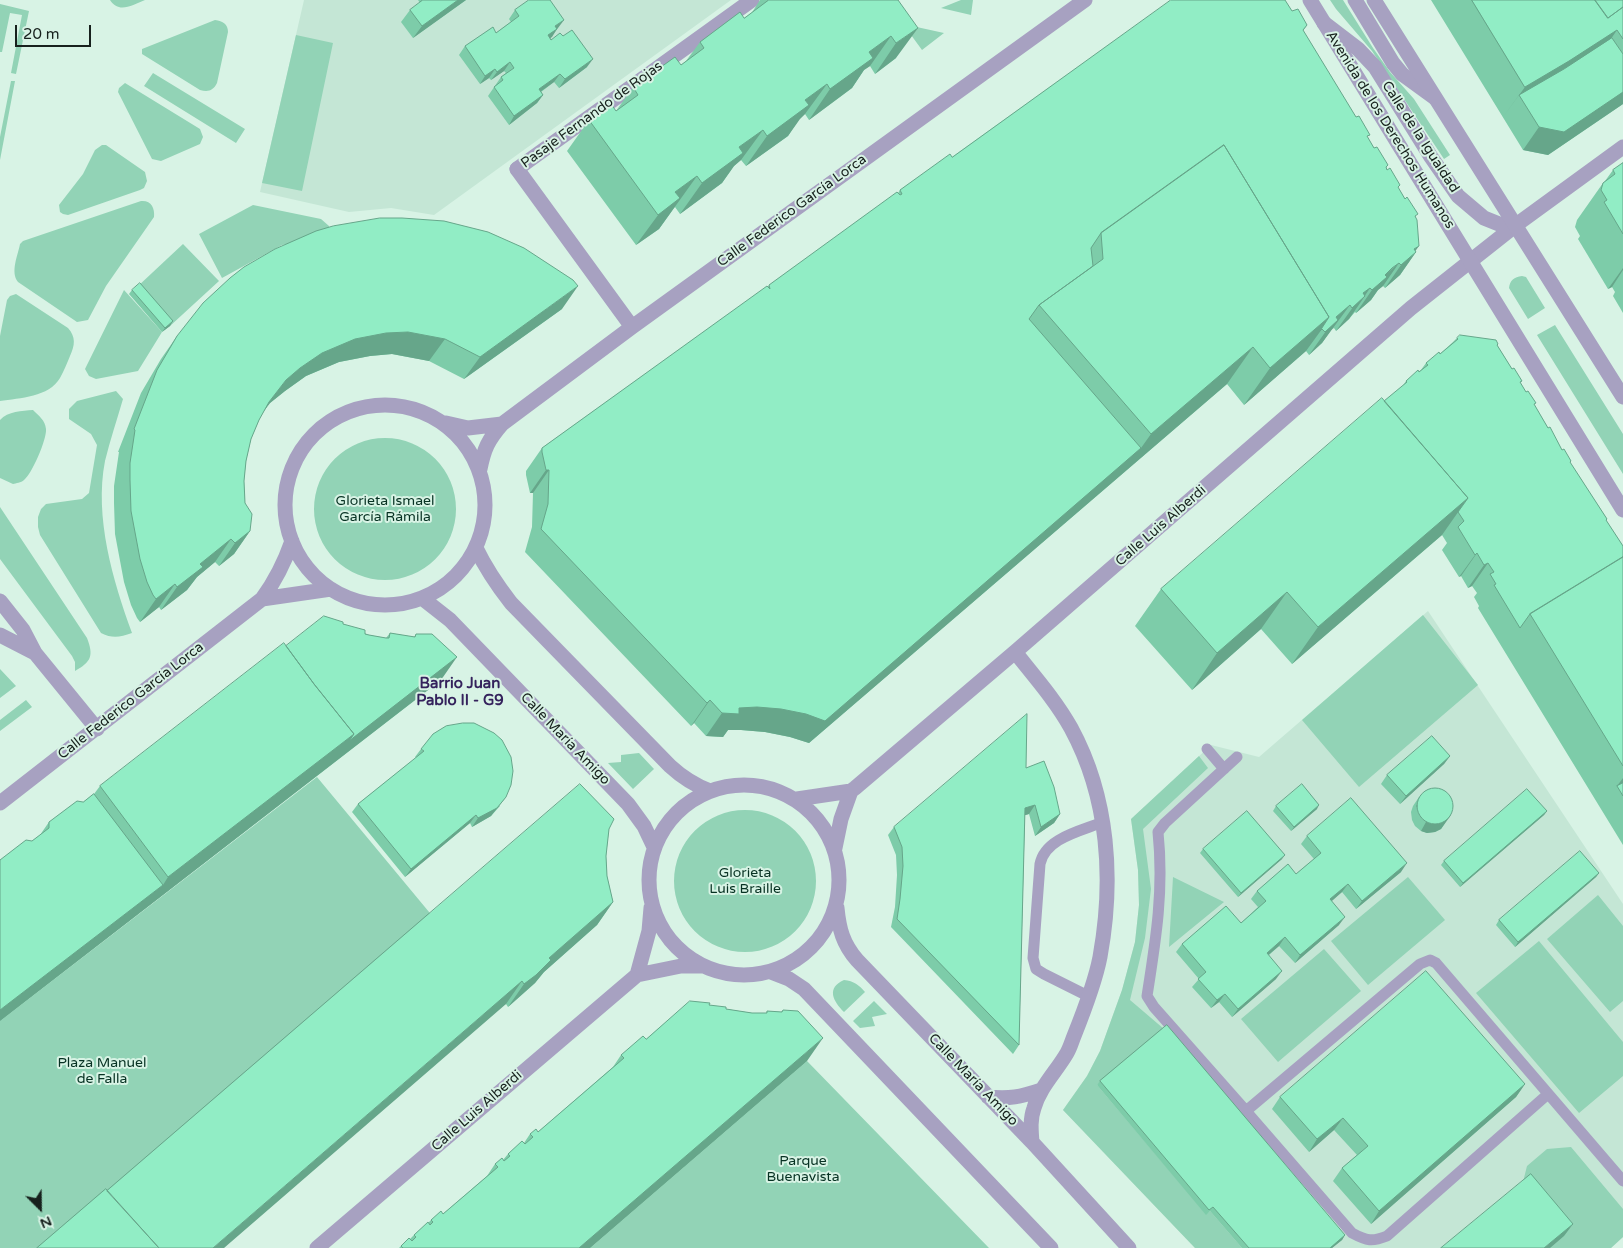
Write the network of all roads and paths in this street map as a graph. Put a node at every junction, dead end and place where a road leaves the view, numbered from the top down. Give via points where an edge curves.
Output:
1 (752, 0) edge
2 (1085, 0) edge
3 (1310, 0) edge
4 (1355, 0) edge
5 (1374, 0) edge
6 (1324, 23) junction
7 (1435, 98) junction
8 (1623, 147) edge
9 (1516, 226) junction
10 (1470, 261) junction
11 (632, 327) junction
12 (1623, 397) edge
13 (444, 423) junction
14 (502, 424) junction
15 (480, 469) junction
16 (1623, 510) edge
17 (292, 541) junction
18 (476, 548) junction
19 (331, 589) junction
20 (422, 598) junction
21 (262, 599) junction
22 (0, 601) edge
23 (0, 635) edge
24 (1015, 652) junction
25 (35, 653) junction
26 (97, 729) junction
27 (1207, 749) dead end
28 (1237, 758) dead end
29 (1224, 769) junction
30 (710, 791) junction
31 (851, 791) junction
32 (797, 799) junction
33 (0, 803) edge
34 (1103, 822) junction
35 (654, 847) junction
36 (834, 848) junction
37 (651, 899) junction
38 (837, 903) junction
39 (701, 966) junction
40 (770, 972) junction
41 (637, 975) junction
42 (1088, 996) junction
43 (1041, 1090) junction
44 (1548, 1094) junction
45 (988, 1097) junction
46 (1246, 1111) junction
47 (1032, 1142) junction
48 (1623, 1181) edge
49 (317, 1248) edge
50 (1051, 1248) edge
51 (1129, 1248) edge

1 - 11 street, Pasaje Fernando de Rojas via 518,169
2 - 11 street, Calle Federico García Lorca
3 - 6 street, Avenida de los Derechos Humanos
4 - 7 street via 1402,74
5 - 7 street
6 - 9 street, Calle de la Igualdad via 1358,49 1375,67 1458,196 1484,218
6 - 10 street, Avenida de los Derechos Humanos
7 - 9 street
8 - 9 street
9 - 10 street
9 - 12 street
10 - 16 street, Avenida de los Derechos Humanos
10 - 24 street, Calle Luis Alberdi via 1406,312
11 - 14 street, Calle Federico García Lorca
13 - 14 street via 468,428
13 - 15 street via 469,448
13 - 17 street via 426,412 380,404 343,414 326,424 303,445 289,472 285,506
14 - 15 street, Calle Federico García Lorca via 489,439
15 - 18 street via 486,503 483,529
17 - 19 street via 310,572
17 - 21 street, Calle Federico García Lorca via 284,564
18 - 20 street via 461,571 442,588
18 - 30 street via 484,566 512,603 670,766 693,784
19 - 20 street via 375,605
19 - 21 street, Calle Federico García Lorca
20 - 35 street, Calle María Amigo via 455,626 628,804
21 - 26 street, Calle Federico García Lorca
22 - 25 street via 23,630
23 - 25 street
24 - 31 street, Calle Luis Alberdi
24 - 34 street via 1072,729 1096,791
25 - 26 street
26 - 33 street, Calle Federico García Lorca
27 - 29 lane
28 - 29 lane
29 - 46 lane via 1158,832 1160,901 1148,996 1154,1007
30 - 32 street via 750,787 769,789
30 - 35 street via 675,816
31 - 32 street
31 - 36 street
32 - 36 street via 818,816
34 - 42 street via 1106,906 1100,958
34 - 42 lane via 1049,847 1040,864 1033,958 1036,969
35 - 37 street via 650,862
36 - 38 street via 840,872
37 - 39 street via 668,940
37 - 41 street via 650,931
38 - 40 street via 818,939 788,964
38 - 45 street, Calle María Amigo via 838,923 848,949
39 - 40 street via 738,974
39 - 41 street, Calle Luis Alberdi via 681,966
40 - 50 street via 790,979 804,989
41 - 49 street, Calle Luis Alberdi
42 - 43 street via 1067,1052
43 - 45 street via 1024,1096
43 - 47 street via 1031,1124
44 - 46 lane via 1387,1236 1374,1241 1352,1233
44 - 46 lane via 1436,963 1430,960 1420,964
44 - 48 lane
45 - 47 street, Calle María Amigo
47 - 51 street, Calle María Amigo

